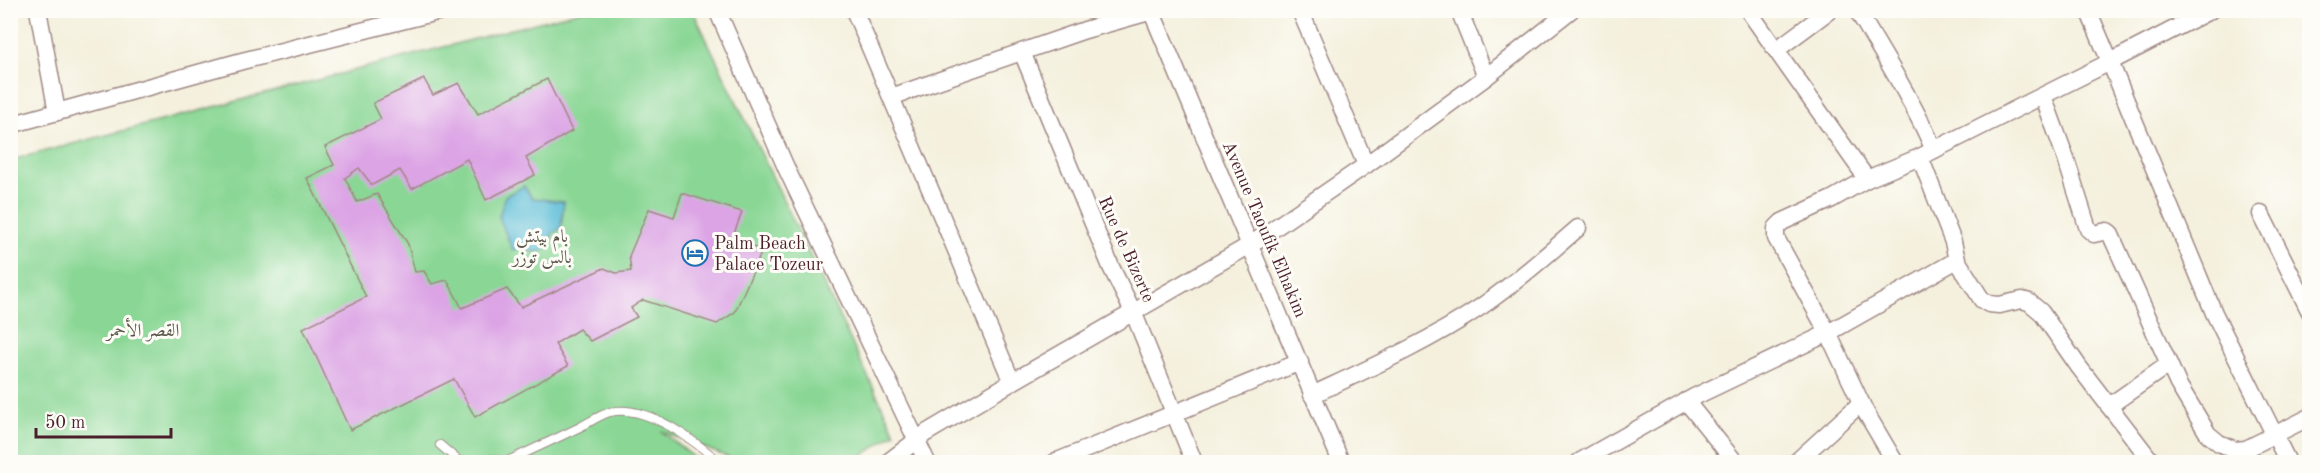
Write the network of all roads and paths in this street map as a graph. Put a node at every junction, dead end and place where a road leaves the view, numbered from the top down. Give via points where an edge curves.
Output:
1 (38, 10) edge
2 (445, 10) edge
3 (717, 10) edge
4 (855, 10) edge
5 (1300, 10) edge
6 (1459, 10) edge
7 (1571, 10) edge
8 (1748, 10) edge
9 (1830, 10) edge
10 (1857, 10) edge
11 (2088, 10) edge
12 (2211, 10) edge
13 (1153, 11) edge
14 (1776, 50) junction
15 (1022, 52) junction
16 (2109, 62) junction
17 (1486, 77) junction
18 (2043, 96) junction
19 (891, 98) junction
20 (57, 112) junction
21 (10, 124) edge
22 (1927, 154) junction
23 (1366, 165) junction
24 (1867, 179) junction
25 (2261, 214) dead end
26 (1578, 228) dead end
27 (1250, 245) junction
28 (1957, 260) junction
29 (2310, 312) edge
30 (1134, 314) junction
31 (1828, 333) junction
32 (1300, 362) junction
33 (2169, 364) junction
34 (1012, 382) junction
35 (1312, 395) junction
36 (1686, 401) junction
37 (1861, 403) junction
38 (2109, 406) junction
39 (1173, 413) junction
40 (2310, 417) edge
41 (2274, 436) junction
42 (917, 442) junction
43 (440, 445) dead end
44 (460, 462) edge
45 (505, 462) edge
46 (720, 462) edge
47 (888, 462) edge
48 (927, 462) edge
49 (1055, 462) edge
50 (1194, 462) edge
51 (1341, 462) edge
52 (1579, 462) edge
53 (1735, 462) edge
54 (1796, 462) edge
55 (1895, 462) edge
56 (2152, 462) edge
57 (2288, 462) edge

1 - 20 street
2 - 20 street
3 - 42 street via 788,172
4 - 19 street
5 - 23 street
6 - 17 street
7 - 17 street
8 - 14 street
9 - 14 street
10 - 22 street via 1928,133
11 - 16 street
12 - 16 street
13 - 15 street
13 - 27 street, Avenue Taoufik Elhakim
14 - 24 street
15 - 19 street
15 - 30 street, Rue de Bizerte
16 - 18 street
16 - 41 street via 2214,312
17 - 23 street
18 - 22 street
18 - 33 street via 2088,229 2094,234 2110,233
19 - 34 street
20 - 21 street
22 - 24 street
22 - 28 street
23 - 27 street
24 - 31 street via 1776,228 1779,247
25 - 29 street
26 - 35 street via 1481,306 1403,353
27 - 30 street
27 - 32 street, Avenue Taoufik Elhakim
28 - 31 street
28 - 38 street via 1982,300 1999,305 2022,300 2041,312
30 - 34 street
30 - 39 street, Rue de Bizerte
31 - 36 street
31 - 37 street
32 - 35 street, Avenue Taoufik Elhakim
32 - 39 street
33 - 38 street
33 - 41 street via 2208,434 2219,443 2235,450 2246,449
34 - 42 street
35 - 51 street, Avenue Taoufik Elhakim
36 - 52 street
36 - 53 street
37 - 54 street
37 - 55 street
38 - 56 street
39 - 49 street
39 - 50 street, Rue de Bizerte
40 - 41 street
41 - 57 street
42 - 47 street
42 - 48 street
43 - 44 lane
45 - 46 lane via 610,412 630,411 662,423

